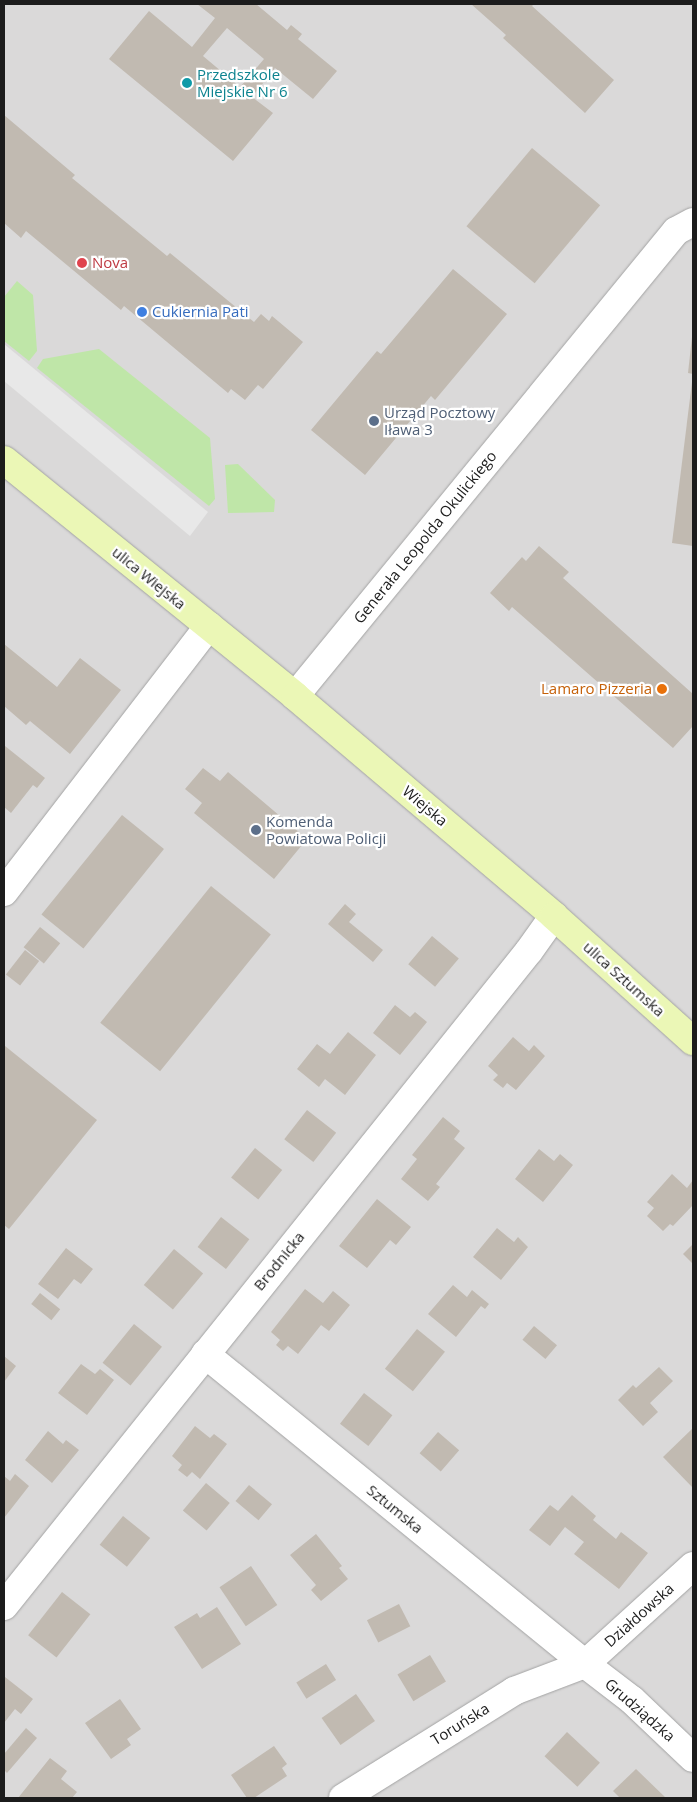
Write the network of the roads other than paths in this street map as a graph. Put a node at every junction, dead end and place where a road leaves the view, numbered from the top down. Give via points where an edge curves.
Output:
1 (693, 222) edge
2 (4, 460) edge
3 (209, 626) junction
4 (295, 696) junction
5 (4, 892) edge
6 (554, 916) junction
7 (693, 1041) edge
8 (205, 1354) junction
9 (693, 1566) edge
10 (4, 1606) edge
11 (585, 1664) junction
12 (693, 1758) edge
13 (343, 1798) edge

1 - 4 street, Generała Leopolda Okulickiego via 676,231
2 - 3 street, ulica Wiejska
3 - 4 street, ulica Wiejska
3 - 5 street
4 - 6 street, Wiejska
6 - 7 street, ulica Sztumska
6 - 8 street, Brodnicka
8 - 10 street, Brodnicka
8 - 11 street, Sztumska
9 - 11 street, Działdowska
11 - 12 street, Grudziądzka via 632,1700
11 - 13 street, Toruńska via 514,1691

